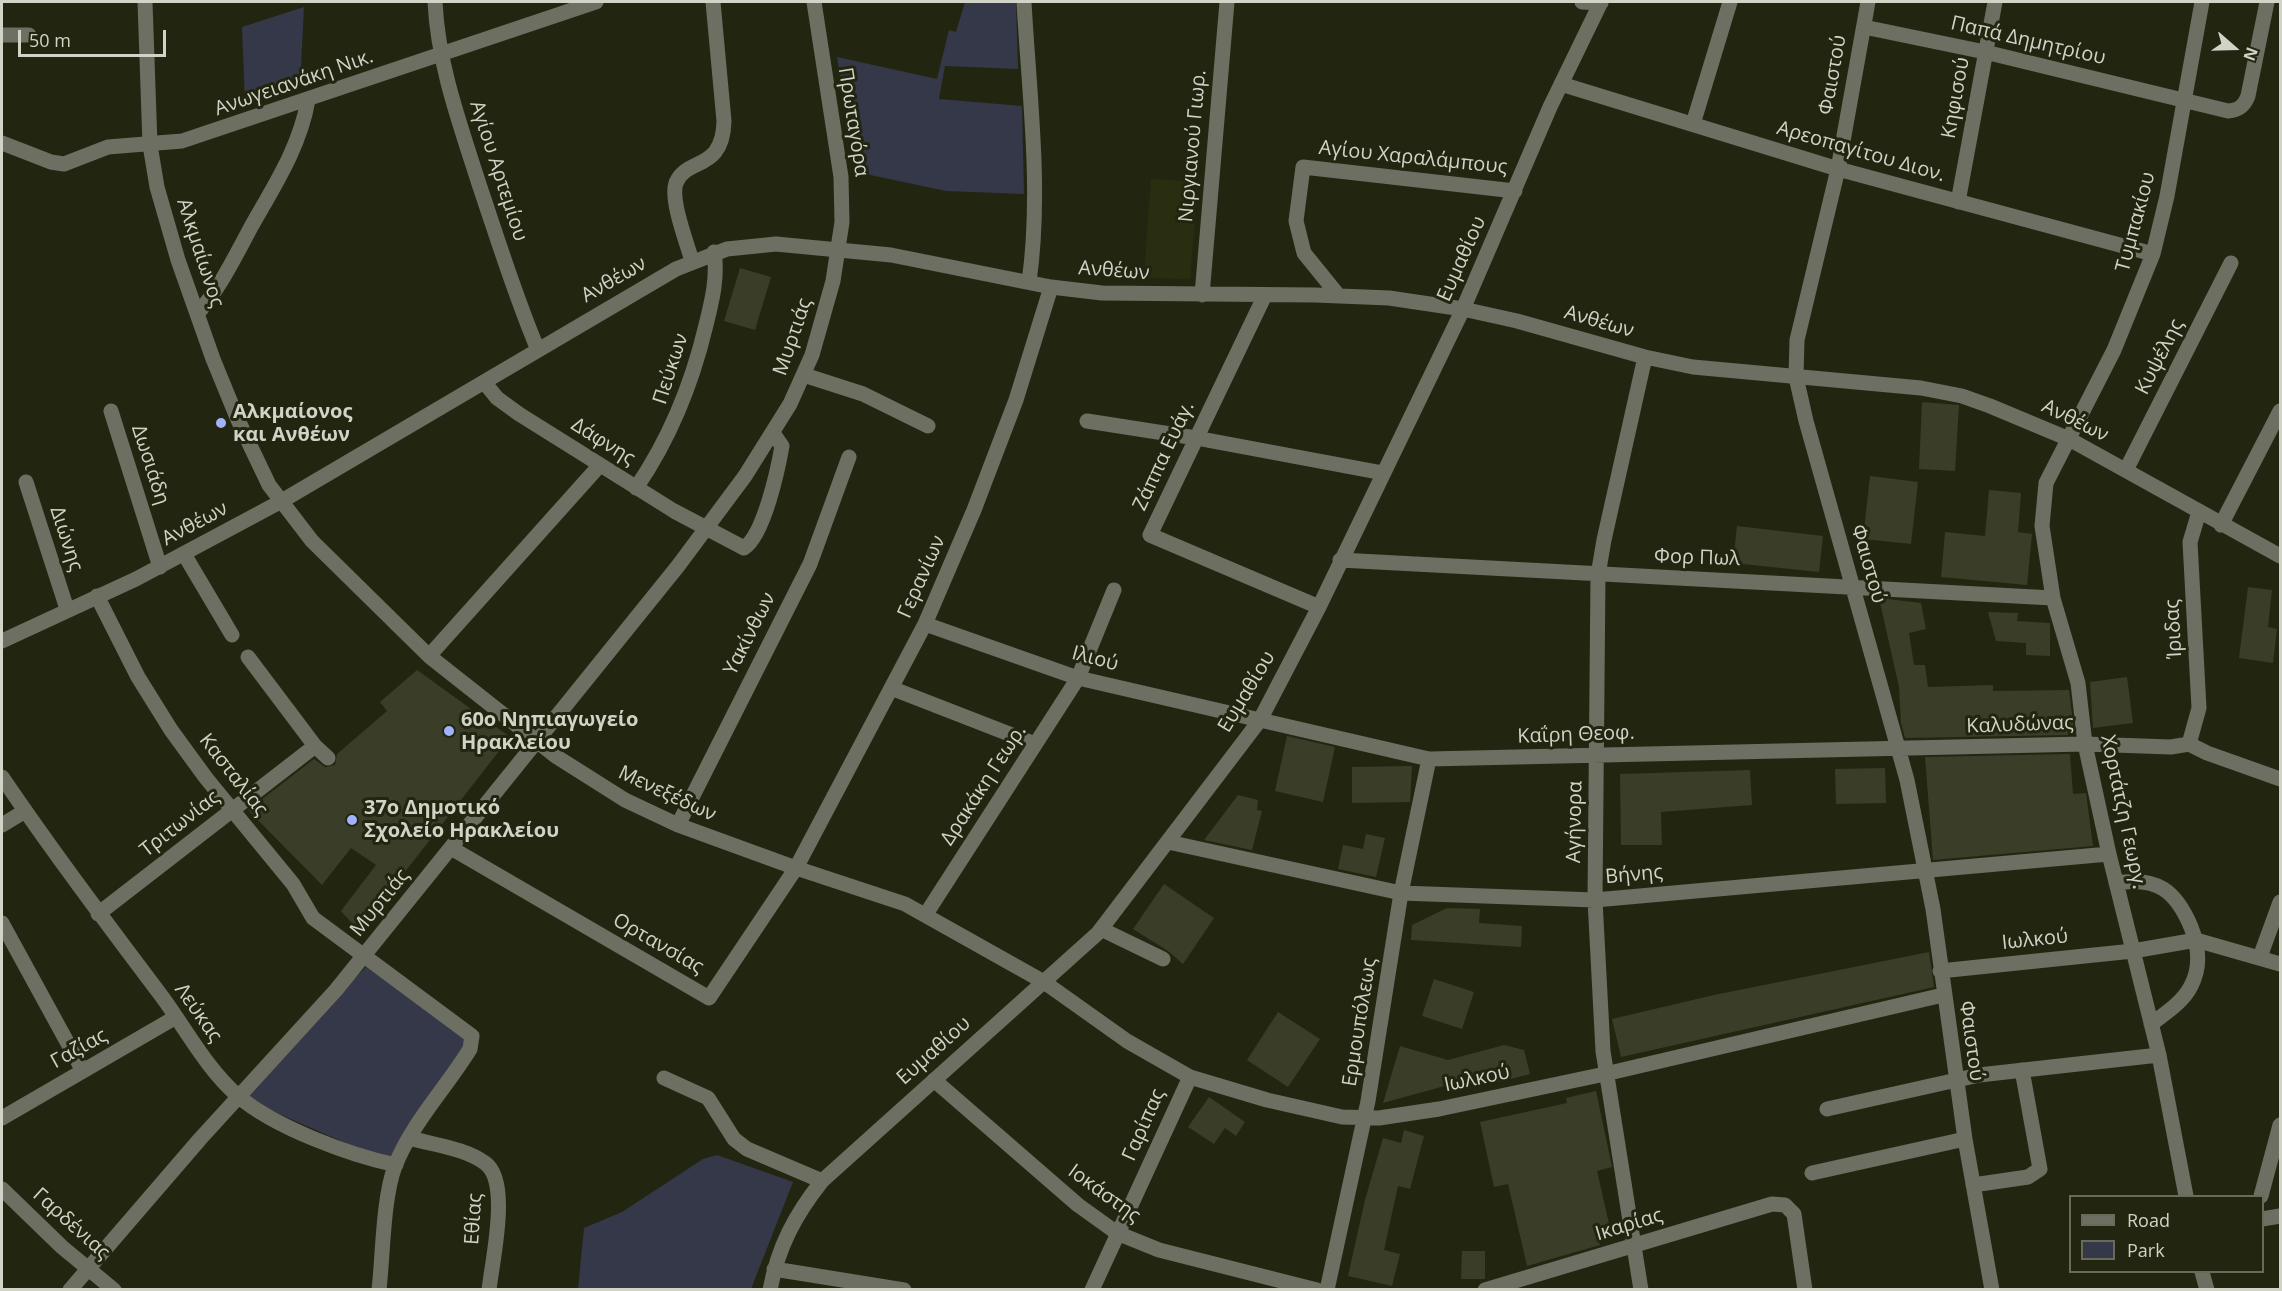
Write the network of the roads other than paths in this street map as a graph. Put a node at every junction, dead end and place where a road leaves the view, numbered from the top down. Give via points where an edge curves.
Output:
1 (145, 2) edge
2 (435, 2) edge
3 (596, 2) edge
4 (713, 2) edge
5 (814, 2) edge
6 (1024, 2) edge
7 (1227, 2) edge
8 (1582, 2) edge
9 (1601, 2) edge
10 (1730, 2) edge
11 (1868, 2) edge
12 (1995, 2) edge
13 (2202, 2) edge
14 (2267, 2) edge
15 (1864, 27) junction
16 (2, 35) edge
17 (29, 35) dead end
18 (1985, 52) junction
19 (441, 56) junction
20 (1561, 84) junction
21 (308, 100) junction
22 (2183, 100) junction
23 (1693, 124) junction
24 (2, 143) edge
25 (150, 145) junction
26 (1838, 169) junction
27 (1515, 191) junction
28 (1958, 202) junction
29 (839, 249) junction
30 (714, 252) junction
31 (2153, 254) junction
32 (692, 261) junction
33 (2231, 263) dead end
34 (1029, 282) junction
35 (1051, 287) junction
36 (1202, 295) junction
37 (1265, 295) junction
38 (1338, 295) junction
39 (1463, 309) junction
40 (197, 314) junction
41 (538, 350) junction
42 (1645, 357) junction
43 (804, 375) junction
44 (1796, 377) junction
45 (484, 381) junction
46 (111, 411) dead end
47 (2280, 411) edge
48 (1087, 422) dead end
49 (928, 426) dead end
50 (773, 433) junction
51 (1196, 438) junction
52 (2069, 440) junction
53 (849, 457) dead end
54 (600, 465) junction
55 (2126, 470) junction
56 (1383, 473) junction
57 (26, 482) dead end
58 (636, 488) junction
59 (280, 502) junction
60 (2199, 512) junction
61 (2221, 525) junction
62 (706, 529) junction
63 (184, 554) junction
64 (2280, 556) edge
65 (1340, 560) junction
66 (160, 567) junction
67 (1598, 575) junction
68 (1853, 586) junction
69 (1114, 590) dead end
70 (97, 596) junction
71 (2053, 598) junction
72 (1319, 607) junction
73 (67, 609) junction
74 (924, 624) junction
75 (232, 635) dead end
76 (2, 641) edge
77 (429, 656) junction
78 (248, 657) dead end
79 (1078, 678) junction
80 (891, 688) junction
81 (1260, 720) junction
82 (535, 741) junction
83 (1035, 744) junction
84 (2085, 744) junction
85 (2189, 744) junction
86 (315, 746) junction
87 (1898, 750) junction
88 (1598, 755) junction
89 (328, 758) dead end
90 (1429, 759) junction
91 (2, 777) edge
92 (2280, 779) edge
93 (233, 810) junction
94 (25, 811) junction
95 (2, 825) edge
96 (678, 825) junction
97 (1168, 842) junction
98 (451, 848) junction
99 (2109, 854) junction
100 (796, 868) junction
101 (1925, 871) junction
102 (2116, 883) junction
103 (1401, 893) junction
104 (1595, 900) junction
105 (2280, 902) edge
106 (98, 914) junction
107 (926, 914) junction
108 (2, 923) edge
109 (1101, 929) junction
110 (2196, 940) junction
111 (2133, 951) junction
112 (365, 955) junction
113 (2260, 957) junction
114 (1164, 958) dead end
115 (2280, 964) edge
116 (1940, 971) junction
117 (1044, 982) junction
118 (1943, 995) junction
119 (176, 1017) junction
120 (2151, 1024) junction
121 (2159, 1055) junction
122 (2022, 1070) junction
123 (83, 1071) junction
124 (1605, 1074) junction
125 (1190, 1077) junction
126 (664, 1078) dead end
127 (1956, 1079) junction
128 (934, 1080) junction
129 (238, 1096) junction
130 (1827, 1109) dead end
131 (2, 1118) edge
132 (1364, 1119) junction
133 (2280, 1125) edge
134 (410, 1138) junction
135 (1965, 1139) junction
136 (396, 1165) junction
137 (1812, 1173) dead end
138 (822, 1181) junction
139 (1973, 1185) junction
140 (2, 1189) edge
141 (2186, 1195) edge
142 (2262, 1195) edge
143 (2280, 1216) edge
144 (2264, 1218) edge
145 (1117, 1233) junction
146 (1634, 1246) junction
147 (88, 1268) junction
148 (774, 1269) junction
149 (2202, 1273) edge
150 (1534, 1282) edge
151 (70, 1290) edge
152 (114, 1290) edge
153 (379, 1290) edge
154 (489, 1290) edge
155 (770, 1290) edge
156 (904, 1290) edge
157 (1092, 1290) edge
158 (1317, 1290) edge
159 (1327, 1290) edge
160 (1485, 1290) edge
161 (1641, 1290) edge
162 (1805, 1290) edge
163 (1992, 1290) edge
164 (2207, 1290) edge

1 - 25 street, Αλκμαίωνος
2 - 19 street, Αγίου Αρτεμίου
3 - 19 street, Ανωγειανάκη Νικ.
4 - 32 street via 724,121 722,139 711,159 680,178 675,190
5 - 29 street, Πρωταγόρα via 841,177
6 - 34 street via 1034,188
7 - 36 street, Νιργιανού Γιωρ.
8 - 9 street
9 - 20 street, Ευμαθίου
10 - 23 street
11 - 15 street, Φαιστού
12 - 18 street, Κηφισού
13 - 22 street, Τυμπακίου
14 - 22 street, Παπά Δημητρίου via 2244,104 2228,111
15 - 18 street, Παπά Δημητρίου
15 - 26 street, Φαιστού
16 - 17 street
18 - 22 street, Παπά Δημητρίου
18 - 28 street, Κηφισού
19 - 21 street, Ανωγειανάκη Νικ.
19 - 41 street, Αγίου Αρτεμίου via 491,219
20 - 23 street, Αρεοπαγίτου Διον.
20 - 27 street, Ευμαθίου
21 - 25 street, Ανωγειανάκη Νικ. via 194,139
21 - 40 street via 301,131 288,160 218,287
22 - 31 street, Τυμπακίου
23 - 26 street, Αρεοπαγίτου Διον.
24 - 25 street, Ανωγειανάκη Νικ. via 58,164 108,147
25 - 40 street, Αλκμαίωνος via 165,216
26 - 28 street, Αρεοπαγίτου Διον.
26 - 44 street, Φαιστού via 1799,328
27 - 38 street, Αγίου Χαραλάμπους via 1303,167 1296,221 1304,253
27 - 39 street, Ευμαθίου
28 - 31 street, Αρεοπαγίτου Διον.
29 - 30 street, Ανθέων via 754,245
29 - 34 street, Ανθέων
29 - 43 street, Μυρτιάς via 825,315
30 - 32 street, Ανθέων
30 - 58 street, Πεύκων via 712,300 692,379 668,436
31 - 52 street, Τυμπακίου via 2114,350
32 - 41 street, Ανθέων via 620,299
33 - 55 street, Κυψέλης
34 - 35 street, Ανθέων
35 - 36 street, Ανθέων
35 - 74 street, Γερανίων via 1016,400 966,530
36 - 37 street, Ανθέων
37 - 38 street, Ανθέων
37 - 51 street, Ζάππα Ευάγ.
38 - 39 street, Ανθέων
39 - 42 street, Ανθέων
39 - 56 street, Ευμαθίου
40 - 59 street, Αλκμαίωνος via 238,420
41 - 45 street, Ανθέων
42 - 44 street, Ανθέων via 1710,369
42 - 67 street, Αγήνορα
43 - 49 street via 862,394
43 - 50 street, Μυρτιάς
44 - 52 street, Ανθέων via 1921,388 1962,396
44 - 68 street, Φαιστού
45 - 54 street, Δάφνης via 506,406
45 - 59 street, Ανθέων
46 - 66 street, Δωσιάδη
47 - 61 street
48 - 51 street
50 - 62 street, Μυρτιάς
50 - 62 street via 782,442 780,456 760,524 751,541 744,548
51 - 56 street
51 - 72 street, Ζάππα Ευάγ. via 1150,535
52 - 55 street, Ανθέων
52 - 71 street, Χορτάτζη Γεωργ. via 2046,483 2043,504 2042,526
53 - 96 street, Υακίνθων via 810,564
54 - 58 street, Δάφνης
54 - 77 street
55 - 60 street, Ανθέων
56 - 65 street, Ευμαθίου
57 - 73 street, Διώνης
58 - 62 street, Δάφνης
59 - 63 street, Ανθέων
59 - 77 street, Μενεξέδων via 325,555
60 - 61 street, Ανθέων
60 - 85 street, Ίριδας via 2190,542 2199,708
61 - 64 street, Ανθέων
62 - 82 street, Μυρτιάς
63 - 66 street, Ανθέων
63 - 75 street
65 - 67 street, Φορ Πωλ
65 - 72 street, Ευμαθίου
66 - 70 street, Ανθέων
67 - 68 street, Φορ Πωλ
67 - 88 street, Αγήνορα
68 - 71 street, Φορ Πωλ
68 - 87 street, Φαιστού
69 - 79 street, Δρακάκη Γεωρ.
70 - 73 street, Ανθέων
70 - 93 street, Κασταλίας via 138,677 171,730
71 - 84 street, Χορτάτζη Γεωργ. via 2078,683
72 - 81 street, Ευμαθίου
73 - 76 street, Ανθέων
74 - 79 street, Ιλιού
74 - 80 street, Γερανίων
77 - 82 street, Μενεξέδων
78 - 86 street
79 - 81 street, Ιλιού
79 - 83 street, Δρακάκη Γεωρ.
80 - 83 street
80 - 100 street, Γερανίων
81 - 90 street, Καΐρη Θεοφ.
81 - 97 street, Ευμαθίου
82 - 96 street, Μενεξέδων via 606,789
82 - 98 street, Μυρτιάς
83 - 107 street, Δρακάκη Γεωρ.
84 - 85 street, Καλυδώνας
84 - 87 street, Καλυδώνας
84 - 99 street, Χορτάτζη Γεωργ.
85 - 92 street, Καλυδώνας
86 - 89 street
86 - 93 street, Τριτωνίας
87 - 88 street, Καΐρη Θεοφ.
87 - 101 street, Φαιστού
88 - 90 street, Καΐρη Θεοφ.
88 - 104 street, Αγήνορα
90 - 103 street, Ερμουπόλεως
91 - 94 street, Λεύκας
93 - 106 street, Τριτωνίας
93 - 112 street, Κασταλίας via 293,884 313,918
94 - 95 street
94 - 106 street, Λεύκας
96 - 100 street, Μενεξέδων
97 - 103 street, Βήνης
97 - 109 street, Ευμαθίου
98 - 100 street, Ορτανσίας via 709,998
98 - 112 street, Μυρτιάς
99 - 101 street, Βήνης
99 - 102 street, Χορτάτζη Γεωργ.
100 - 107 street, Μενεξέδων
101 - 104 street, Βήνης
101 - 116 street, Φαιστού
102 - 110 street via 2132,880 2163,889 2181,903
102 - 111 street, Χορτάτζη Γεωργ.
103 - 104 street, Βήνης
103 - 132 street, Ερμουπόλεως
104 - 124 street, Αγήνορα
105 - 113 street
106 - 119 street, Λεύκας
107 - 117 street, Μενεξέδων
108 - 123 street
109 - 114 street
109 - 117 street, Ευμαθίου
110 - 111 street, Ιωλκού
110 - 113 street
110 - 120 street via 2197,972 2191,988
111 - 116 street, Ιωλκού
111 - 120 street, Χορτάτζη Γεωργ.
112 - 129 street, Μυρτιάς via 315,1015
112 - 134 street, Κασταλίας via 472,1036 470,1049
113 - 115 street
116 - 118 street, Φαιστού
117 - 125 street, Ιωλκού via 1127,1041
117 - 128 street, Ευμαθίου
118 - 124 street, Ιωλκού
118 - 127 street, Φαιστού
119 - 123 street, Γαζίας
119 - 129 street, Λεύκας via 213,1070
120 - 121 street, Χορτάτζη Γεωργ.
121 - 122 street
121 - 141 street, Χορτάτζη Γεωργ.
122 - 127 street
122 - 139 street via 2040,1169 2028,1177
123 - 131 street, Γαζίας
124 - 132 street, Ιωλκού
124 - 146 street, Αγήνορα
125 - 132 street, Ιωλκού via 1318,1113
125 - 145 street, Γαρίπας
126 - 138 street via 708,1098 734,1139 747,1149
127 - 130 street
127 - 135 street, Φαιστού
128 - 138 street, Ευμαθίου
128 - 145 street, Ιοκάστης via 1070,1198
129 - 136 street, Λεύκας via 324,1142
129 - 147 street, Μυρτιάς
132 - 159 street, Ερμουπόλεως
133 - 142 street
134 - 136 street
134 - 154 street, Εθίας via 477,1159 496,1176 499,1201
135 - 137 street
135 - 139 street, Φαιστού
136 - 153 street
138 - 148 street, Ευμαθίου via 793,1221
139 - 163 street, Φαιστού
140 - 147 street, Γαρδένιας
143 - 144 street
145 - 157 street, Γαρίπας
145 - 158 street, Ιοκάστης via 1159,1250
146 - 150 street, Ικαρίας
146 - 161 street, Αγήνορα
146 - 162 street, Ικαρίας via 1772,1204 1785,1205 1794,1214
147 - 151 street, Μυρτιάς
147 - 152 street, Γαρδένιας
148 - 155 street, Ευμαθίου
148 - 156 street
149 - 164 street
150 - 160 street, Ικαρίας

